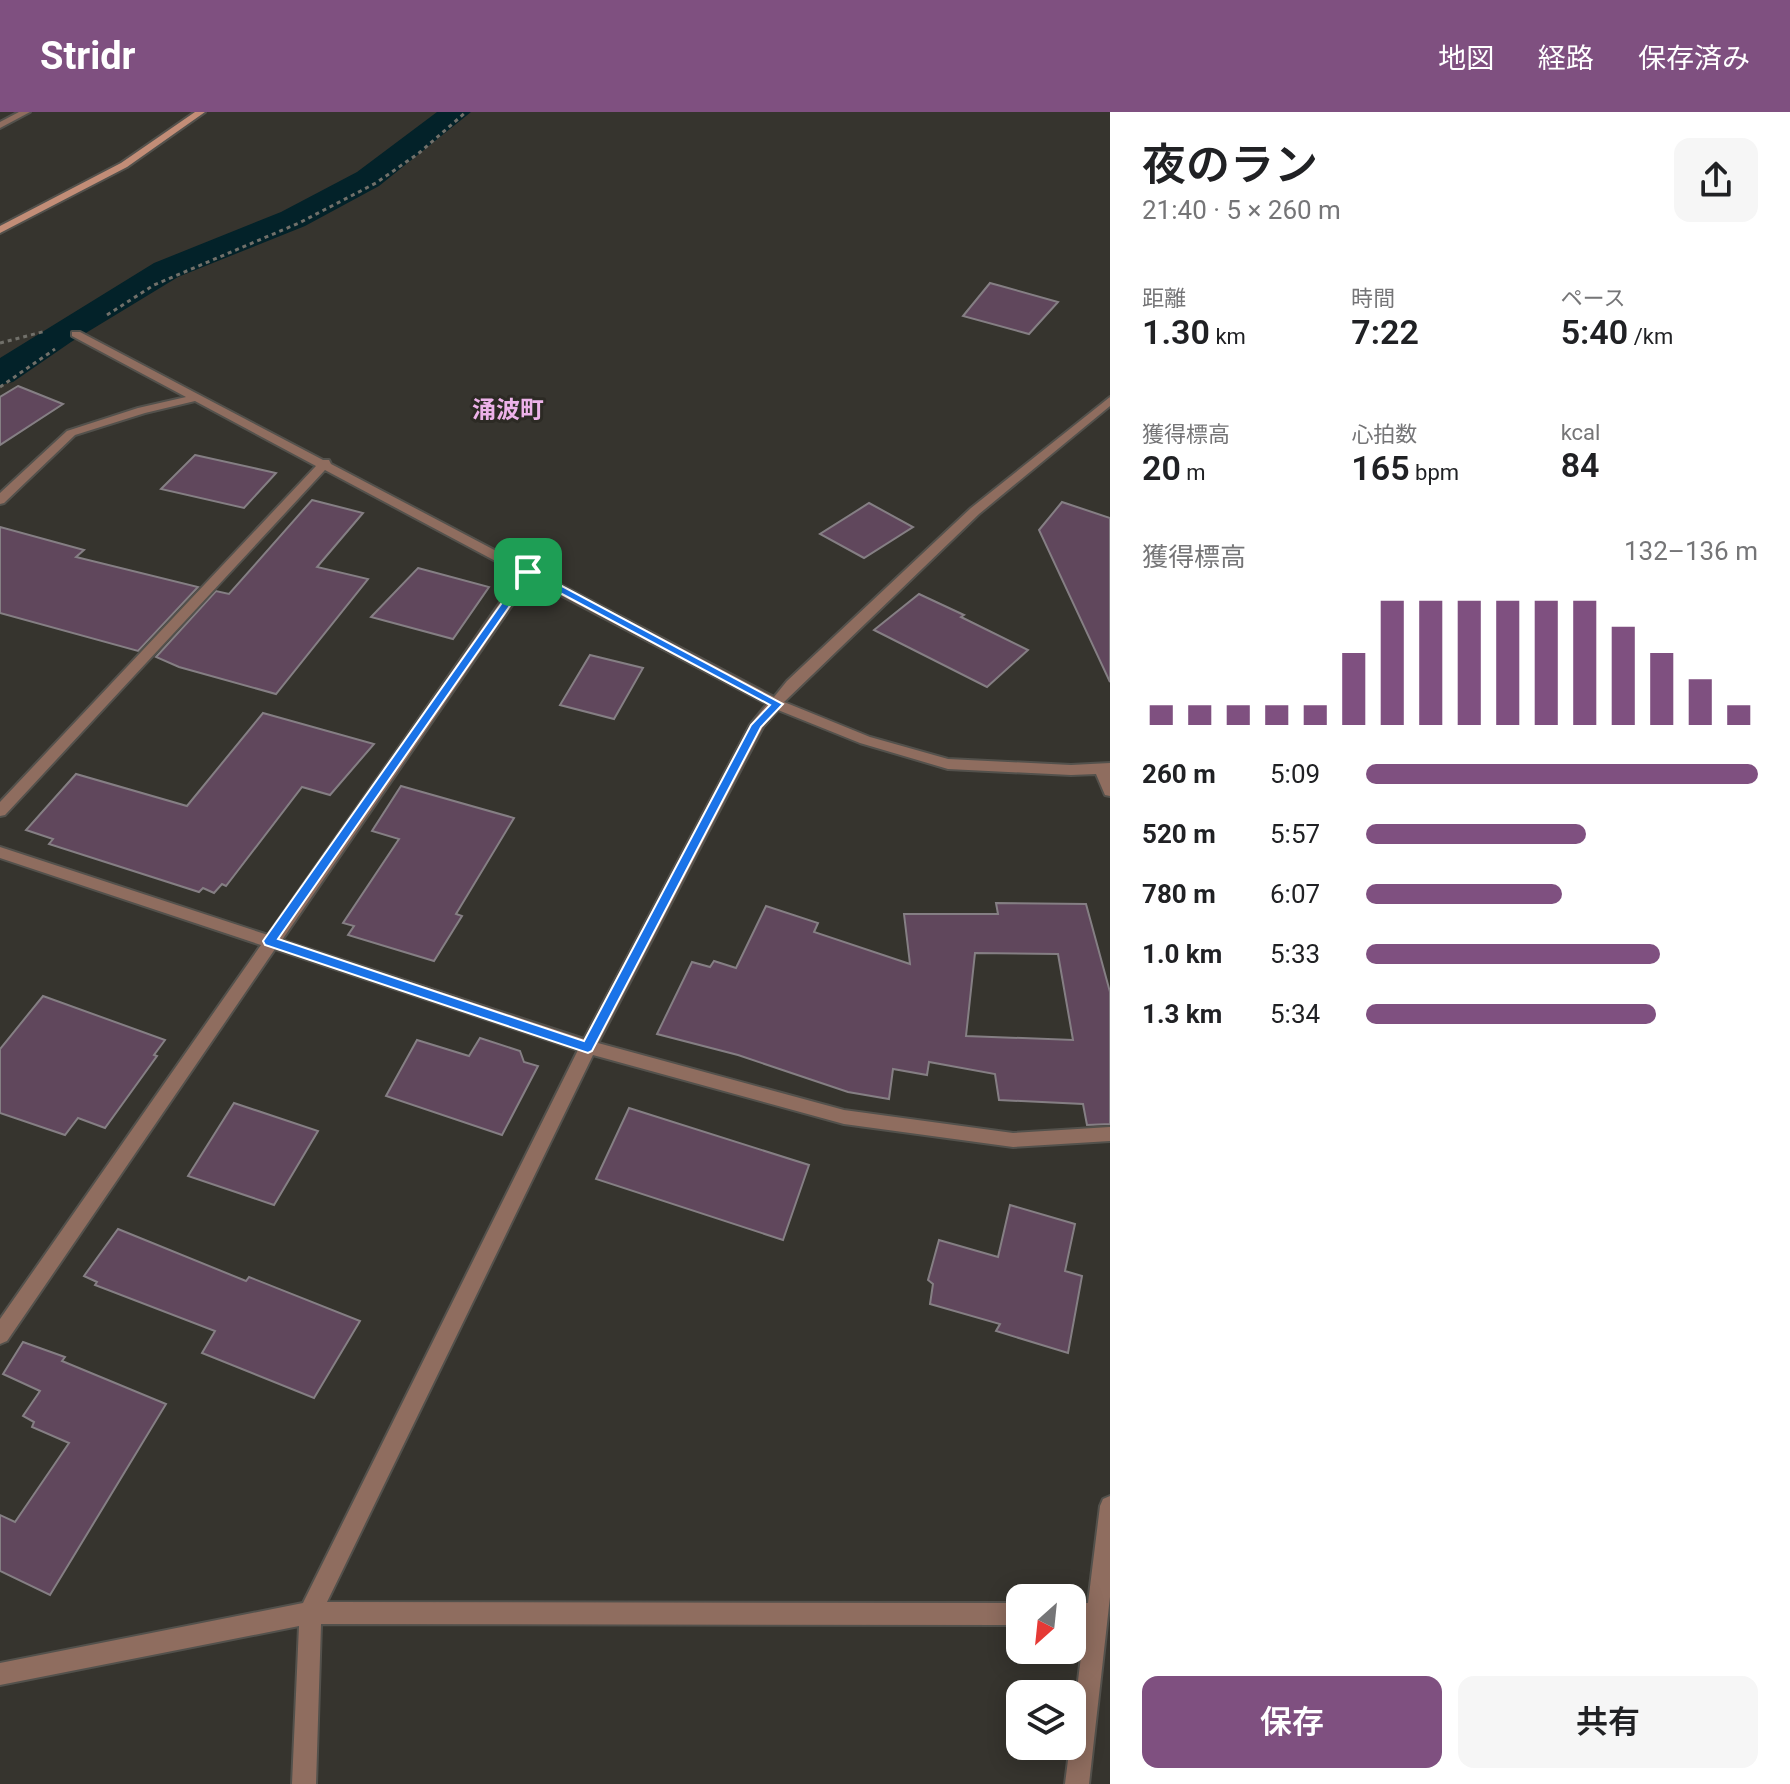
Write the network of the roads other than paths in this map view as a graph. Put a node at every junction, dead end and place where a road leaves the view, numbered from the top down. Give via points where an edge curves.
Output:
1 (26, 112) edge
2 (201, 112) edge
3 (0, 125) edge
4 (0, 230) edge
5 (76, 334) road end
6 (199, 397) junction
7 (1110, 400) edge
8 (325, 463) junction
9 (0, 500) edge
10 (528, 572) junction
11 (777, 704) junction
12 (1106, 768) edge
13 (1110, 791) edge
14 (0, 811) edge
15 (0, 852) edge
16 (270, 941) junction
17 (588, 1047) junction
18 (1110, 1134) edge
19 (0, 1335) edge
20 (1110, 1506) edge
21 (310, 1613) junction
22 (1006, 1614) edge
23 (1086, 1614) edge
24 (1097, 1614) junction
25 (0, 1674) edge
26 (304, 1784) edge
27 (1077, 1784) edge

1 - 3 street
2 - 4 main road via 124,165
5 - 6 street
6 - 8 street
6 - 9 street via 71,433
7 - 11 street via 975,511
8 - 10 street
8 - 14 street
10 - 11 street
10 - 16 street
11 - 12 street via 865,740 948,764
11 - 17 street via 757,725
12 - 13 street
15 - 16 street
16 - 17 street
16 - 19 street
17 - 18 street via 844,1117 1013,1140
17 - 21 street
20 - 24 street
21 - 22 street
21 - 25 street
21 - 26 street
23 - 24 street
24 - 27 street

